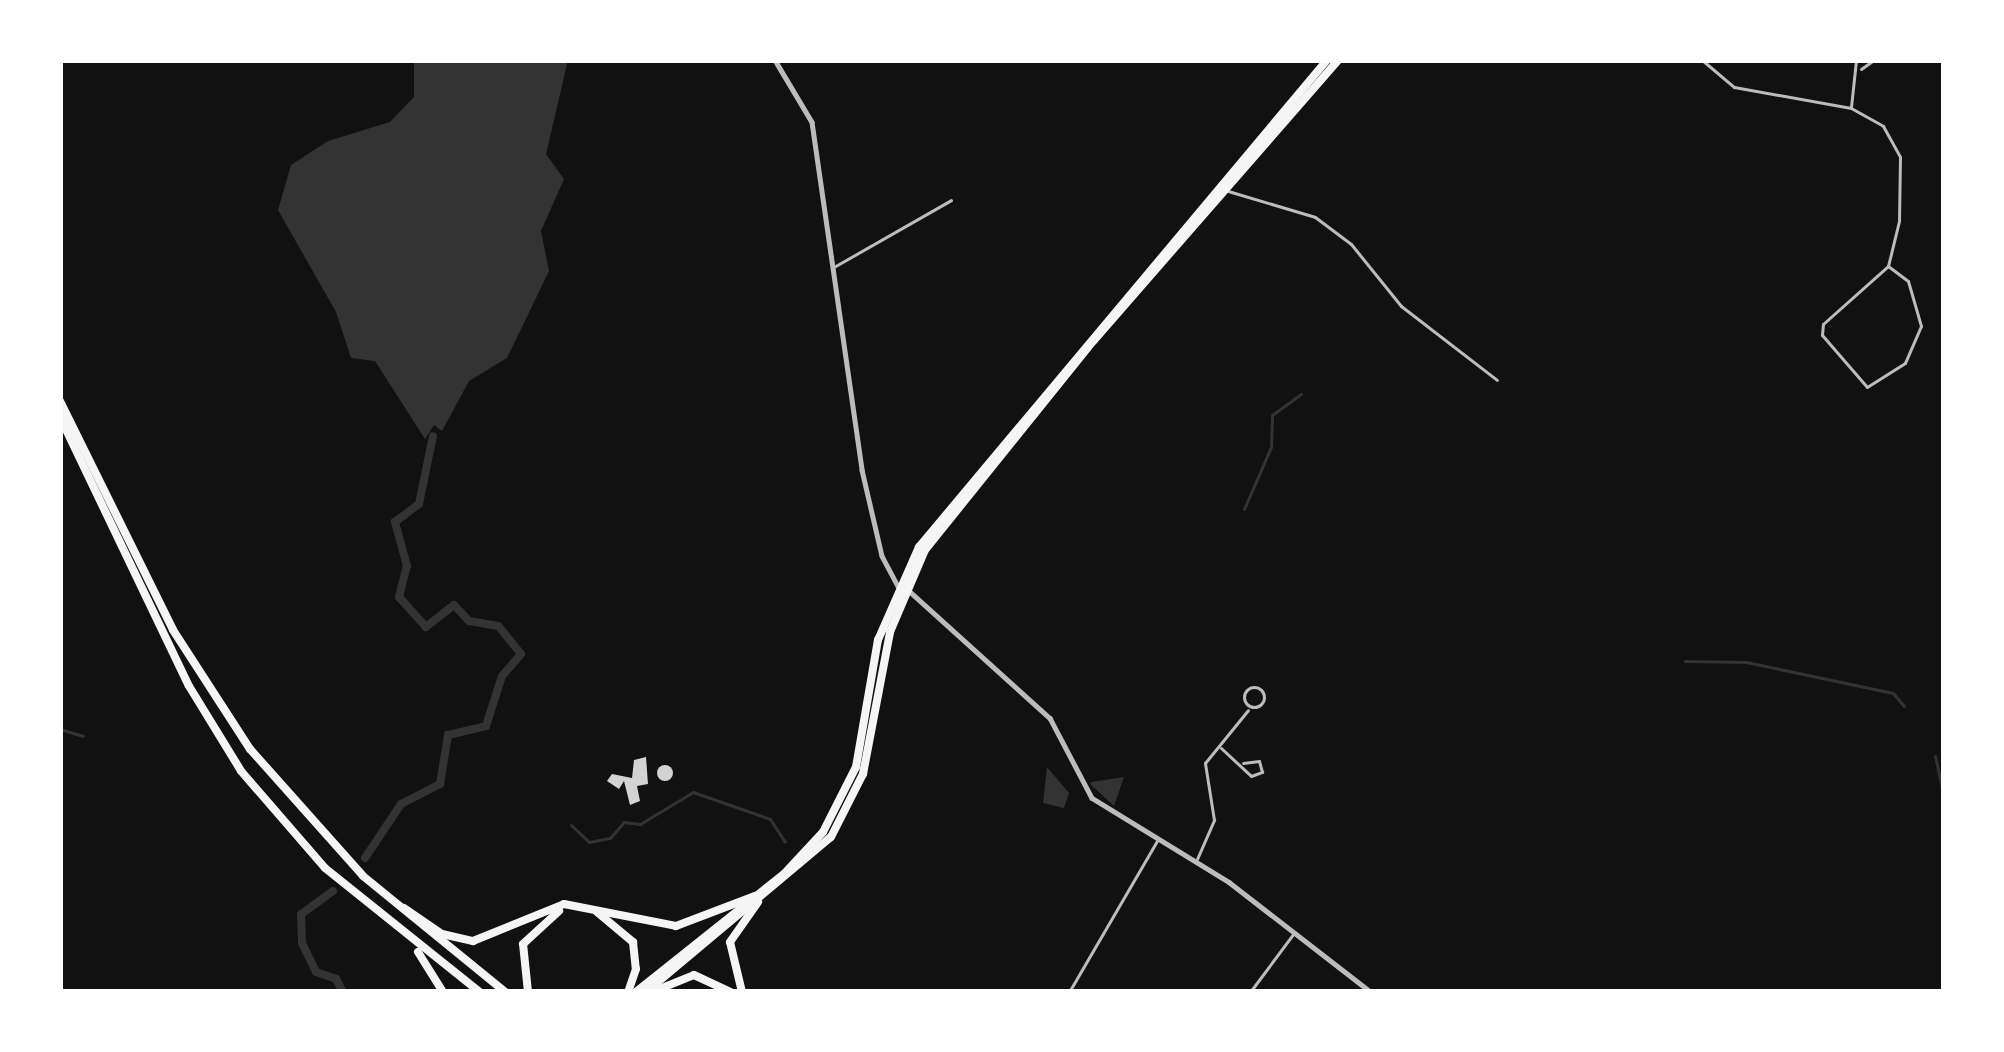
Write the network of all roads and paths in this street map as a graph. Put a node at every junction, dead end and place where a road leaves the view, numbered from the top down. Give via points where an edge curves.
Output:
1 (775, 60) edge
2 (1327, 60) edge
3 (1338, 60) edge
4 (1702, 60) edge
5 (1856, 60) edge
6 (1874, 60) edge
7 (1859, 70) junction
8 (1851, 109) junction
9 (1226, 190) junction
10 (952, 200) dead end
11 (1888, 266) junction
12 (831, 269) junction
13 (1105, 317) junction
14 (1496, 380) dead end
15 (60, 401) edge
16 (60, 417) edge
17 (1028, 422) junction
18 (901, 587) junction
19 (1248, 710) dead end
20 (1220, 747) junction
21 (1243, 763) dead end
22 (1157, 841) junction
23 (1196, 860) junction
24 (353, 866) junction
25 (341, 883) junction
26 (756, 899) junction
27 (1296, 932) junction
28 (442, 992) edge
29 (480, 992) edge
30 (505, 992) edge
31 (528, 992) edge
32 (632, 992) edge
33 (649, 992) edge
34 (730, 992) edge
35 (742, 992) edge
36 (1070, 992) edge
37 (1250, 992) edge
38 (1371, 992) edge

1 - 12 street via 812,122
2 - 13 highway
3 - 9 highway
4 - 8 street via 1756,95
5 - 7 street
6 - 7 street
7 - 8 street
8 - 11 street via 1883,126 1900,157 1899,221
9 - 14 street via 1315,217 1351,244 1401,306
9 - 17 highway
10 - 12 street
11 - 11 street via 1823,324 1822,335 1867,387 1905,363 1921,326 1908,281
12 - 18 street via 870,512
13 - 17 highway
13 - 18 highway via 933,525
15 - 24 highway via 194,667 276,782
16 - 25 highway via 217,735 267,805
17 - 18 highway
18 - 22 street via 1055,724 1092,798
18 - 26 highway via 845,794 805,854
19 - 20 street
20 - 21 street
20 - 23 street via 1204,769 1214,820
22 - 23 street
22 - 36 street
23 - 27 street
24 - 26 highway via 437,931 463,941 564,904 671,926
24 - 30 highway
25 - 28 highway via 419,953
25 - 29 highway
26 - 32 highway
26 - 33 highway
26 - 35 highway via 730,942
27 - 37 street
27 - 38 street
31 - 32 highway via 520,965 526,938 544,918 576,908 607,916 630,937
33 - 34 highway via 690,976

